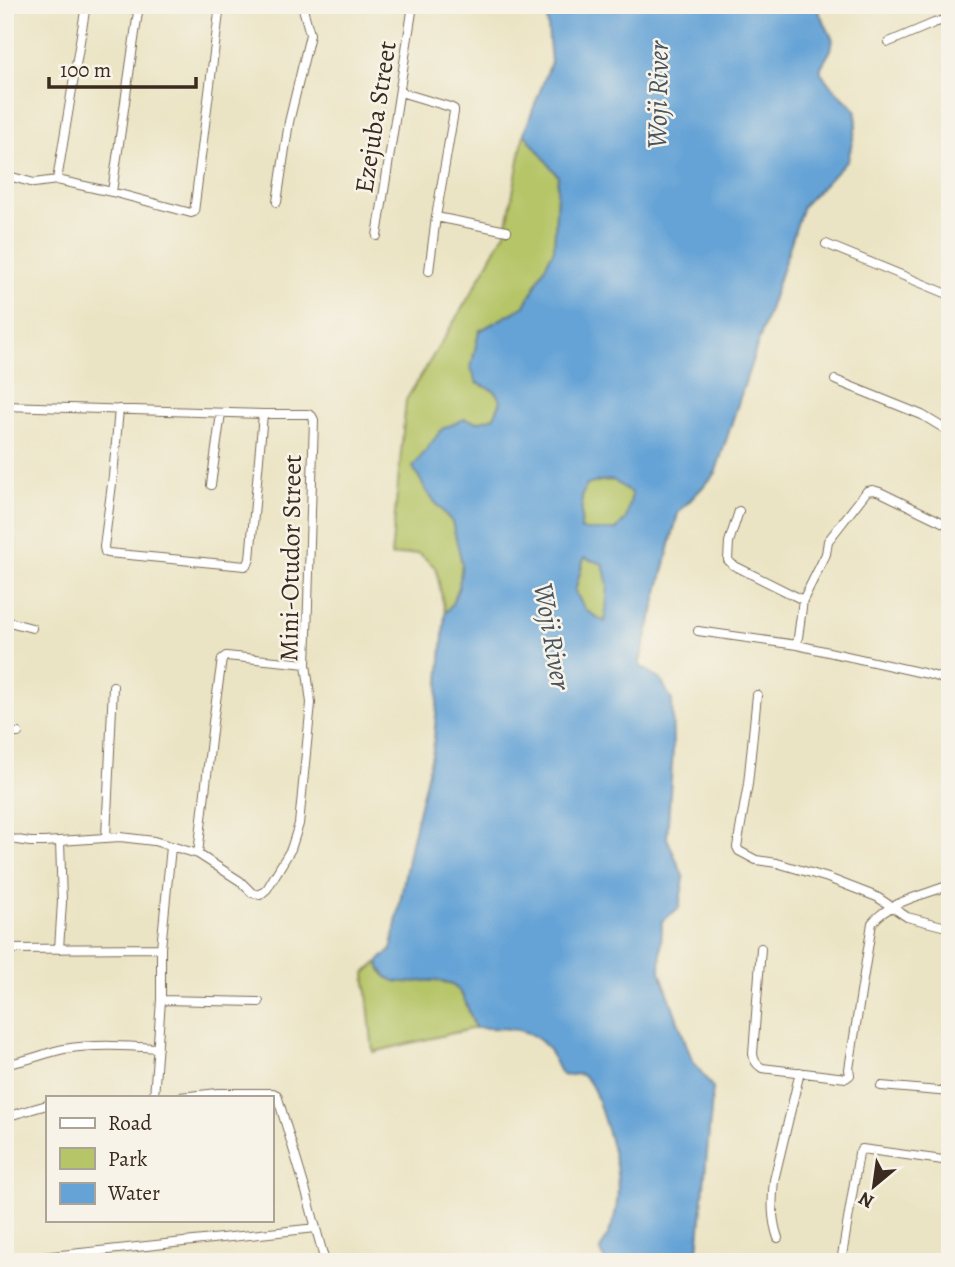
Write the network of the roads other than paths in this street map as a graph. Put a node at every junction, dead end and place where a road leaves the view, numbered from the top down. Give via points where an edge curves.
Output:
1 (86, 5) edge
2 (139, 5) edge
3 (220, 5) edge
4 (302, 5) edge
5 (413, 5) edge
6 (950, 18) edge
7 (889, 42) dead end
8 (400, 92) junction
9 (5, 175) edge
10 (57, 180) junction
11 (112, 192) junction
12 (277, 202) dead end
13 (436, 217) junction
14 (507, 230) dead end
15 (377, 236) dead end
16 (826, 244) dead end
17 (429, 271) dead end
18 (950, 295) edge
19 (835, 380) dead end
20 (5, 406) edge
21 (119, 409) junction
22 (221, 413) junction
23 (262, 414) junction
24 (950, 432) edge
25 (211, 485) dead end
26 (740, 511) dead end
27 (950, 526) edge
28 (803, 600) junction
29 (5, 621) edge
30 (32, 628) dead end
31 (698, 631) dead end
32 (797, 645) junction
33 (306, 664) junction
34 (950, 683) edge
35 (113, 686) dead end
36 (757, 695) dead end
37 (5, 733) edge
38 (18, 733) dead end
39 (106, 837) junction
40 (5, 838) edge
41 (60, 842) junction
42 (171, 847) junction
43 (198, 854) junction
44 (950, 885) edge
45 (892, 906) junction
46 (950, 928) edge
47 (161, 948) junction
48 (761, 948) dead end
49 (5, 949) edge
50 (59, 949) junction
51 (162, 999) junction
52 (259, 1002) dead end
53 (158, 1048) junction
54 (5, 1064) edge
55 (800, 1072) junction
56 (881, 1086) dead end
57 (950, 1092) edge
58 (154, 1096) edge
59 (192, 1096) edge
60 (46, 1105) edge
61 (5, 1117) edge
62 (950, 1161) edge
63 (316, 1228) junction
64 (778, 1238) dead end
65 (5, 1261) edge
66 (325, 1262) edge
67 (841, 1262) edge

1 - 10 street
2 - 11 street
3 - 11 street via 195,209 191,214
4 - 12 street via 310,34 289,122
5 - 8 street, Ezejuba Street
6 - 7 street
8 - 13 street via 453,109
8 - 15 street, Ezejuba Street
9 - 10 street via 34,184
10 - 11 street
13 - 14 street
13 - 17 street
16 - 18 street
19 - 24 street via 922,415
20 - 21 street, Mini-Otudor Street
21 - 22 street, Mini-Otudor Street
21 - 23 street via 105,552 245,566 250,559
22 - 23 street, Mini-Otudor Street
22 - 25 street
23 - 33 street, Mini-Otudor Street via 308,414 314,420
26 - 28 street via 727,560
27 - 28 street via 880,492 867,491 828,541 827,554
28 - 32 street
29 - 30 street
31 - 32 street
32 - 34 street
33 - 43 street via 222,659
33 - 43 street, Mini-Otudor Street via 311,703 299,824 291,849 260,895
35 - 39 street
36 - 45 street via 739,851 828,878
37 - 38 street
39 - 41 street, Mini-Otudor Street
39 - 42 street, Mini-Otudor Street
40 - 41 street, Mini-Otudor Street
41 - 50 street
42 - 43 street, Mini-Otudor Street
42 - 47 street
44 - 45 street
45 - 46 street via 907,917
45 - 55 street via 872,923 850,1075
47 - 50 street
47 - 51 street
48 - 55 street via 754,1061 762,1068
49 - 50 street
51 - 52 street
51 - 53 street
53 - 54 street via 79,1047
53 - 58 street
55 - 64 street via 772,1198
56 - 57 street
59 - 63 street via 277,1095
60 - 61 street
62 - 67 street via 862,1149
63 - 65 street
63 - 66 street

